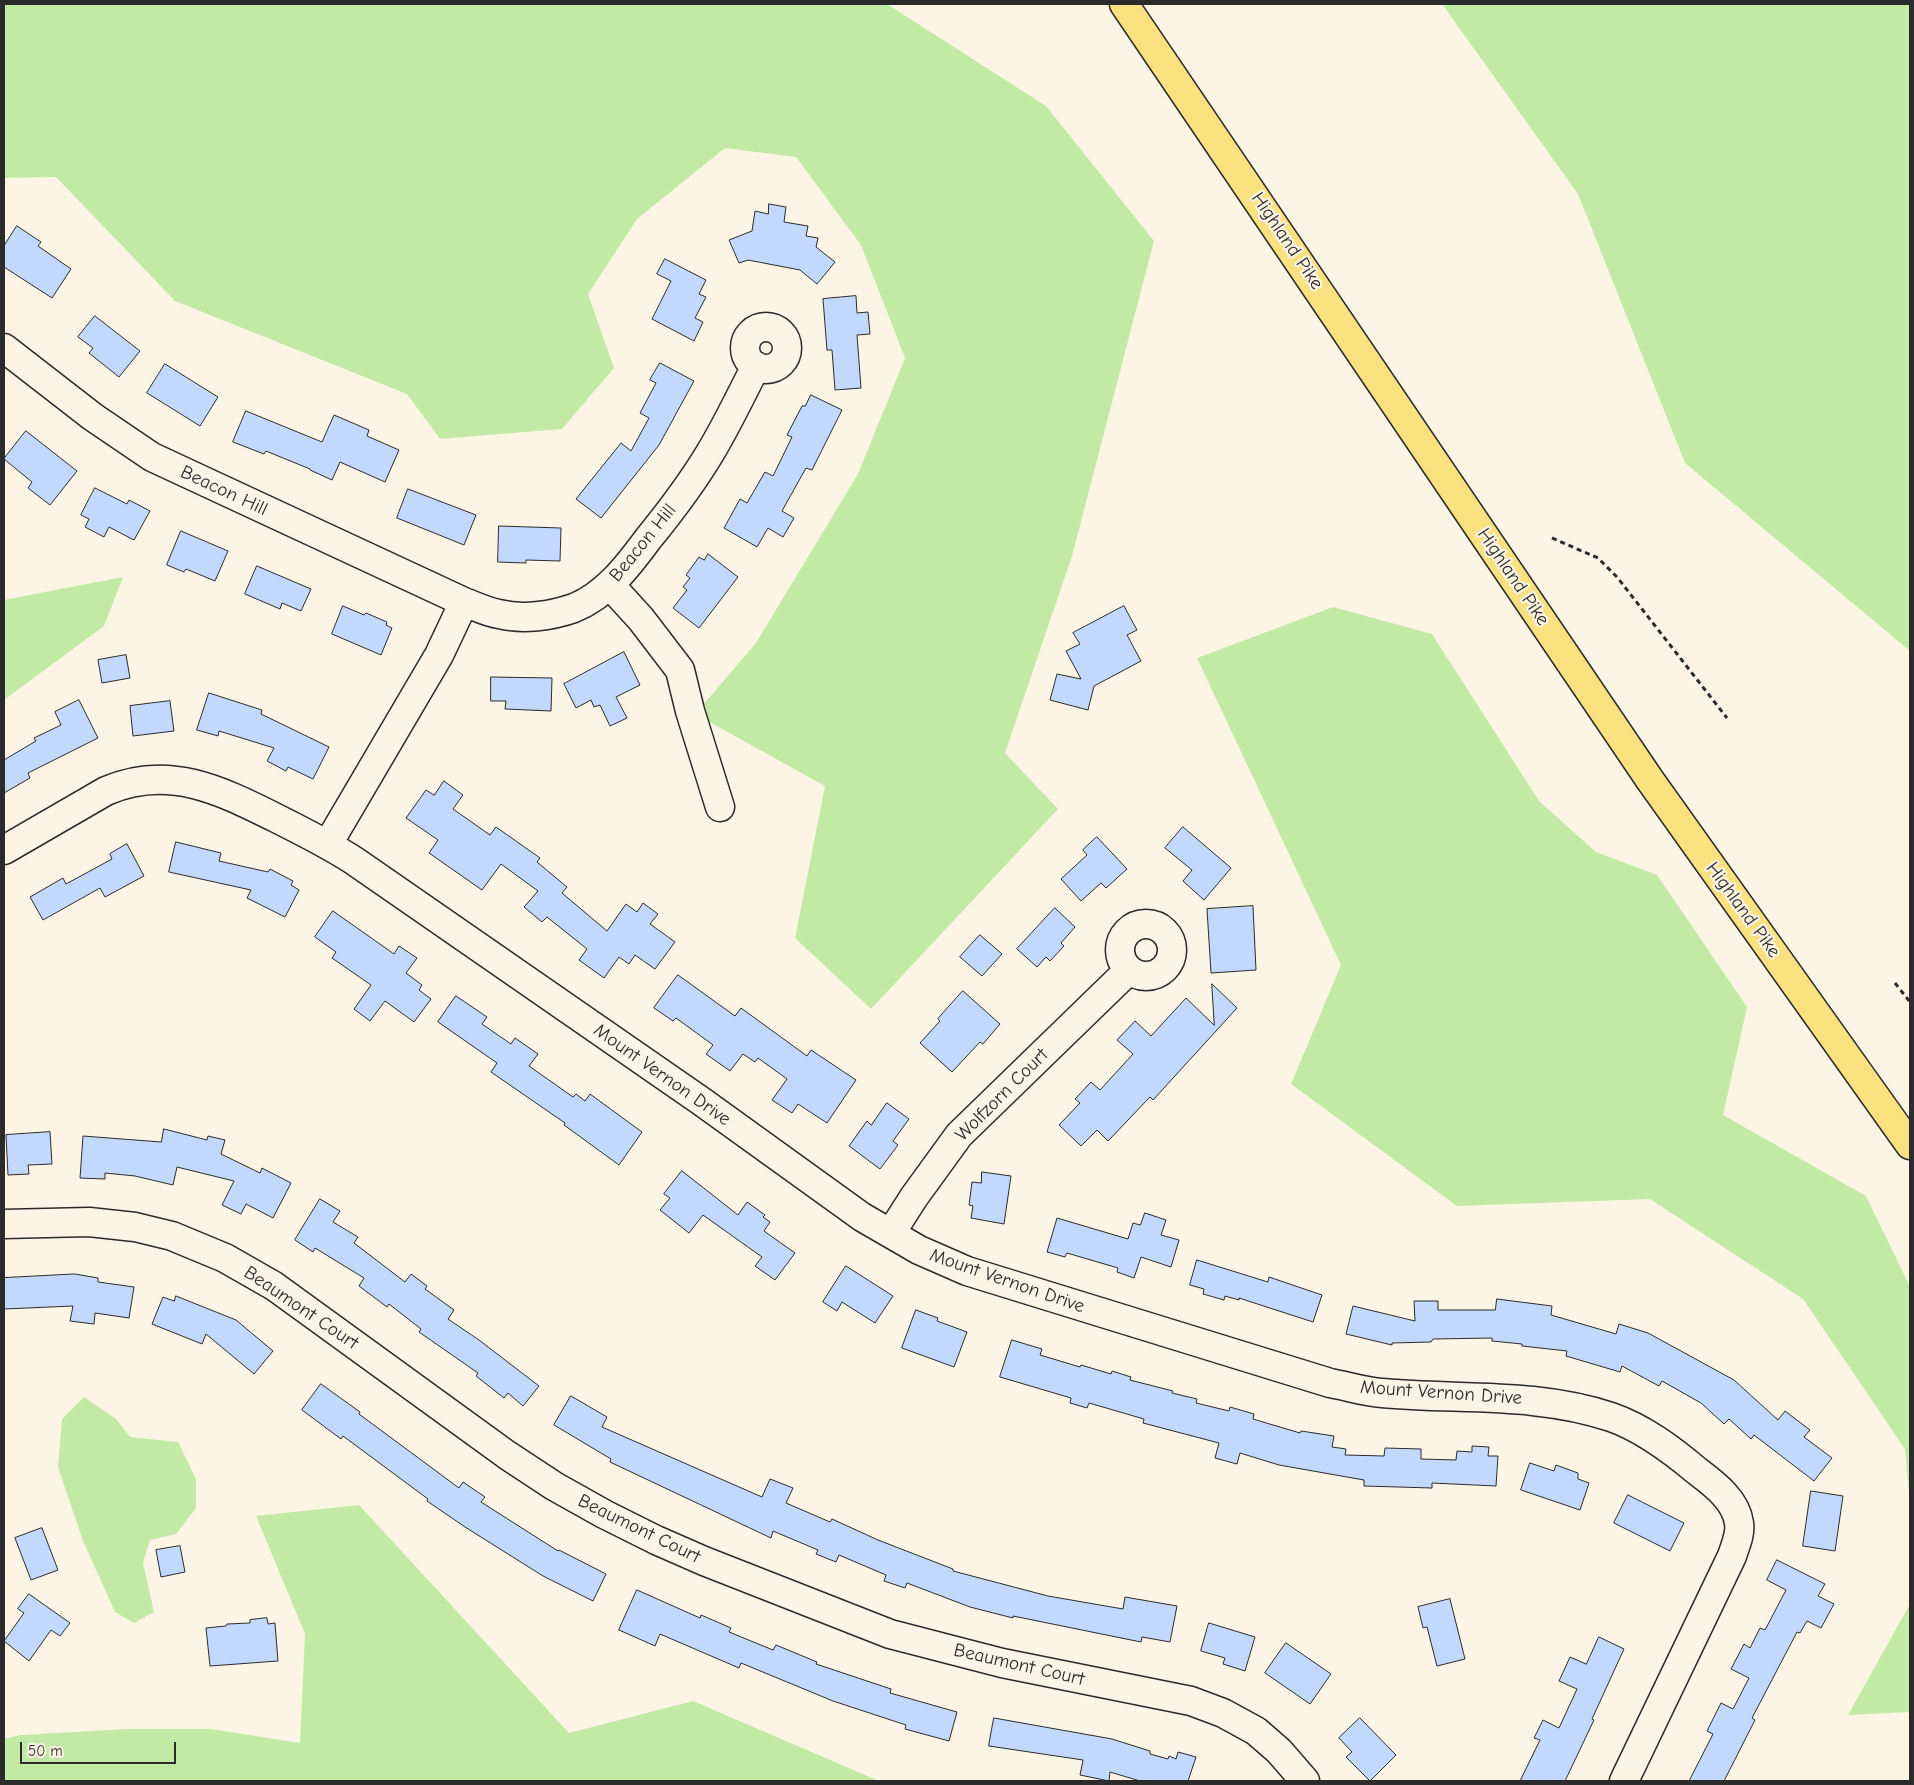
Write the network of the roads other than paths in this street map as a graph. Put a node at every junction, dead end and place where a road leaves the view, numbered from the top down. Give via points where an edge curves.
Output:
1 (1124, 4) edge
2 (4, 348) edge
3 (756, 366) dead end
4 (610, 584) junction
5 (464, 602) junction
6 (720, 807) dead end
7 (328, 844) junction
8 (4, 850) edge
9 (1129, 970) dead end
10 (1910, 1145) edge
11 (4, 1224) edge
12 (892, 1234) junction
13 (1305, 1781) edge
14 (1624, 1781) edge

1 - 10 main road, Highland Pike via 1650,780
2 - 5 street, Beacon Hill via 93,417 152,457
3 - 4 street, Beacon Hill via 710,454 670,512
4 - 5 street, Beacon Hill via 575,607 551,614 517,617
4 - 6 street via 642,619 680,670
5 - 7 street via 439,655
7 - 8 street, Mount Vernon Drive via 220,791 171,779 145,780 106,791
7 - 12 street, Mount Vernon Drive
9 - 12 street, Wolfzorn Court via 959,1135 914,1197
11 - 13 street, Beaumont Court via 89,1222 135,1227 172,1236 226,1258 274,1286 554,1486 656,1540 890,1634 1002,1663 1191,1701 1223,1713 1256,1731 1280,1751
12 - 14 street, Mount Vernon Drive via 967,1271 1330,1382 1380,1393 1520,1398 1570,1405 1613,1418 1678,1455 1716,1486 1733,1505 1739,1522 1738,1535 1732,1556

